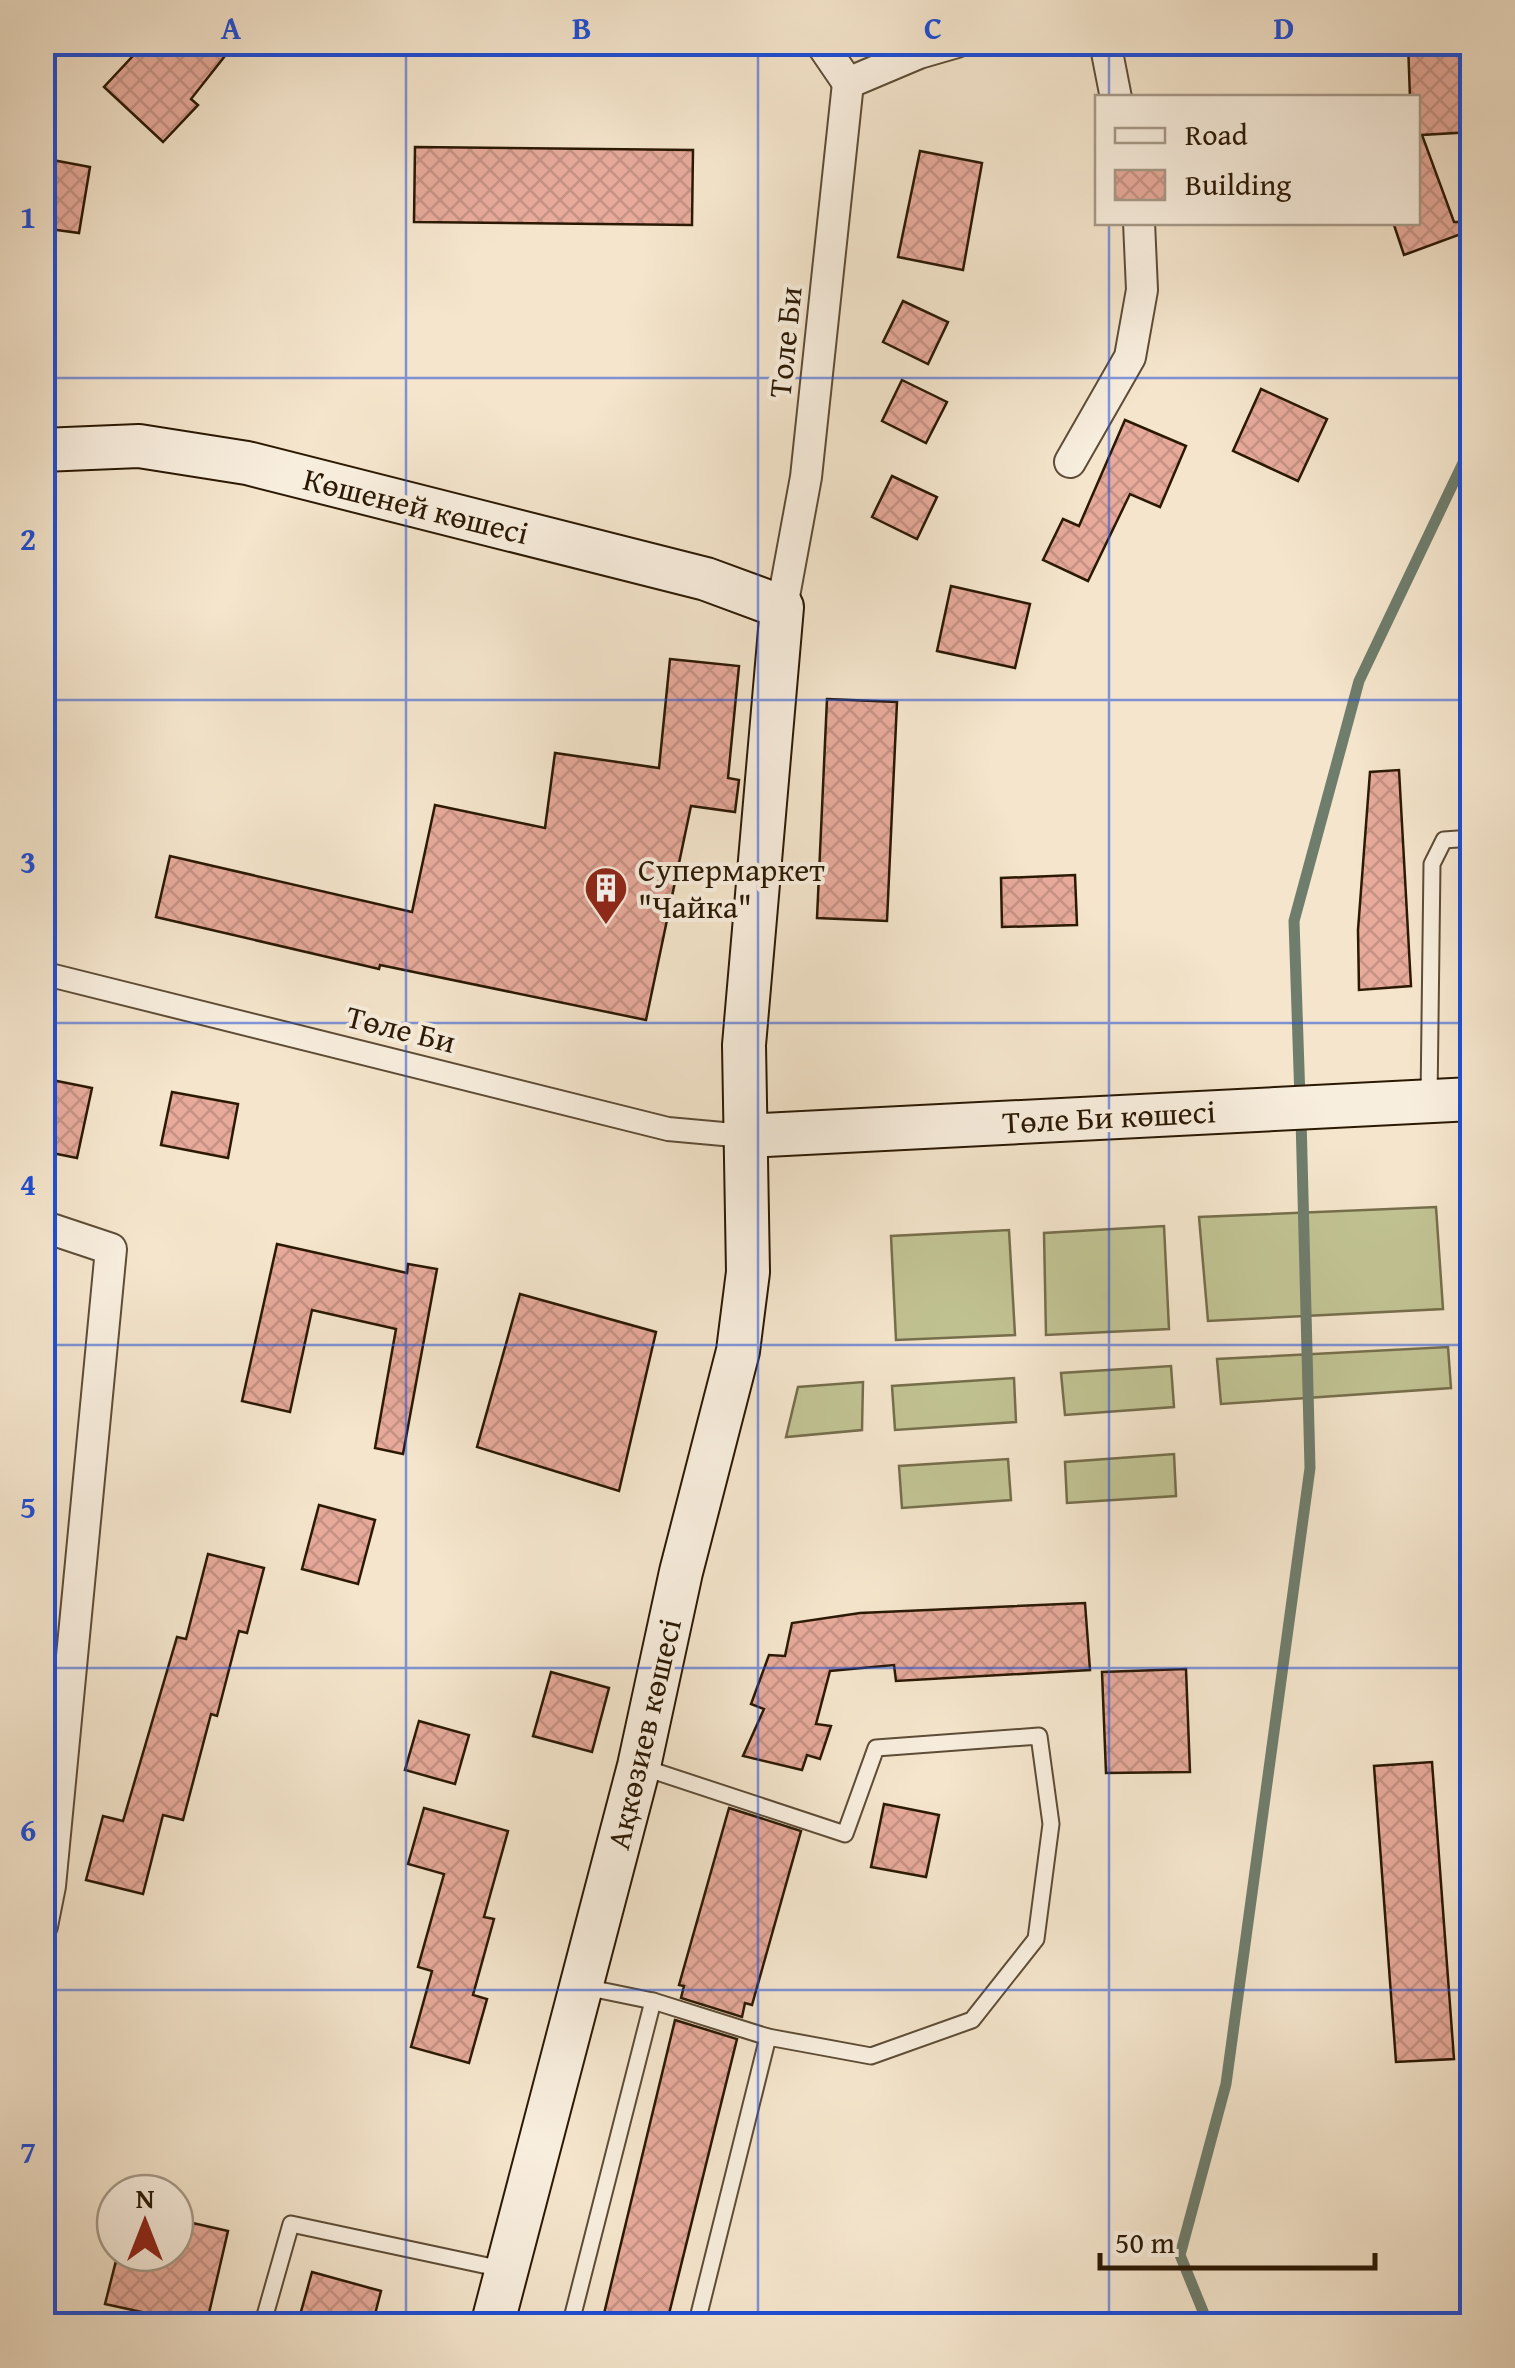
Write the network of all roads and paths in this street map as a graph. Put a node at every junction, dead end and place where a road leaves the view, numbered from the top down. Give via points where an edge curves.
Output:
1 (820, 42) edge
2 (958, 42) edge
3 (1104, 42) edge
4 (848, 83) junction
5 (1115, 95) edge
6 (1139, 225) edge
7 (42, 450) edge
8 (1070, 462) dead end
9 (782, 608) junction
10 (1472, 838) edge
11 (42, 973) edge
12 (1472, 1098) edge
13 (1430, 1100) junction
14 (745, 1136) junction
15 (42, 1226) edge
16 (639, 1766) junction
17 (42, 1926) edge
18 (581, 1986) junction
19 (653, 2001) junction
20 (768, 2037) junction
21 (506, 2270) junction
22 (262, 2326) edge
23 (492, 2326) edge
24 (570, 2326) edge
25 (696, 2326) edge

1 - 4 street
2 - 4 street
3 - 5 street
4 - 9 street, Толе Би via 806,477
6 - 8 street via 1142,290 1130,357
7 - 9 main road, Көшеней көшесі via 140,446 247,463 706,579
9 - 14 main road, Ақкөзиев көшесі via 744,1046
10 - 13 lane via 1444,840 1432,864
11 - 14 street, Төле Би via 668,1129
12 - 13 main road, Төле Би көшесі
13 - 14 main road, Төле Би көшесі
14 - 16 main road, Ақкөзиев көшесі via 748,1272 738,1351
15 - 17 street via 111,1248
16 - 18 main road, Ақкөзиев көшесі
16 - 20 lane via 844,1834 876,1748 1039,1736 1051,1824 1036,1939 972,2020 871,2056
18 - 19 lane
18 - 21 main road, Ақкөзиев көшесі
19 - 20 lane
19 - 24 lane
20 - 25 lane
21 - 22 lane via 290,2224
21 - 23 main road, Ақкөзиев көшесі

